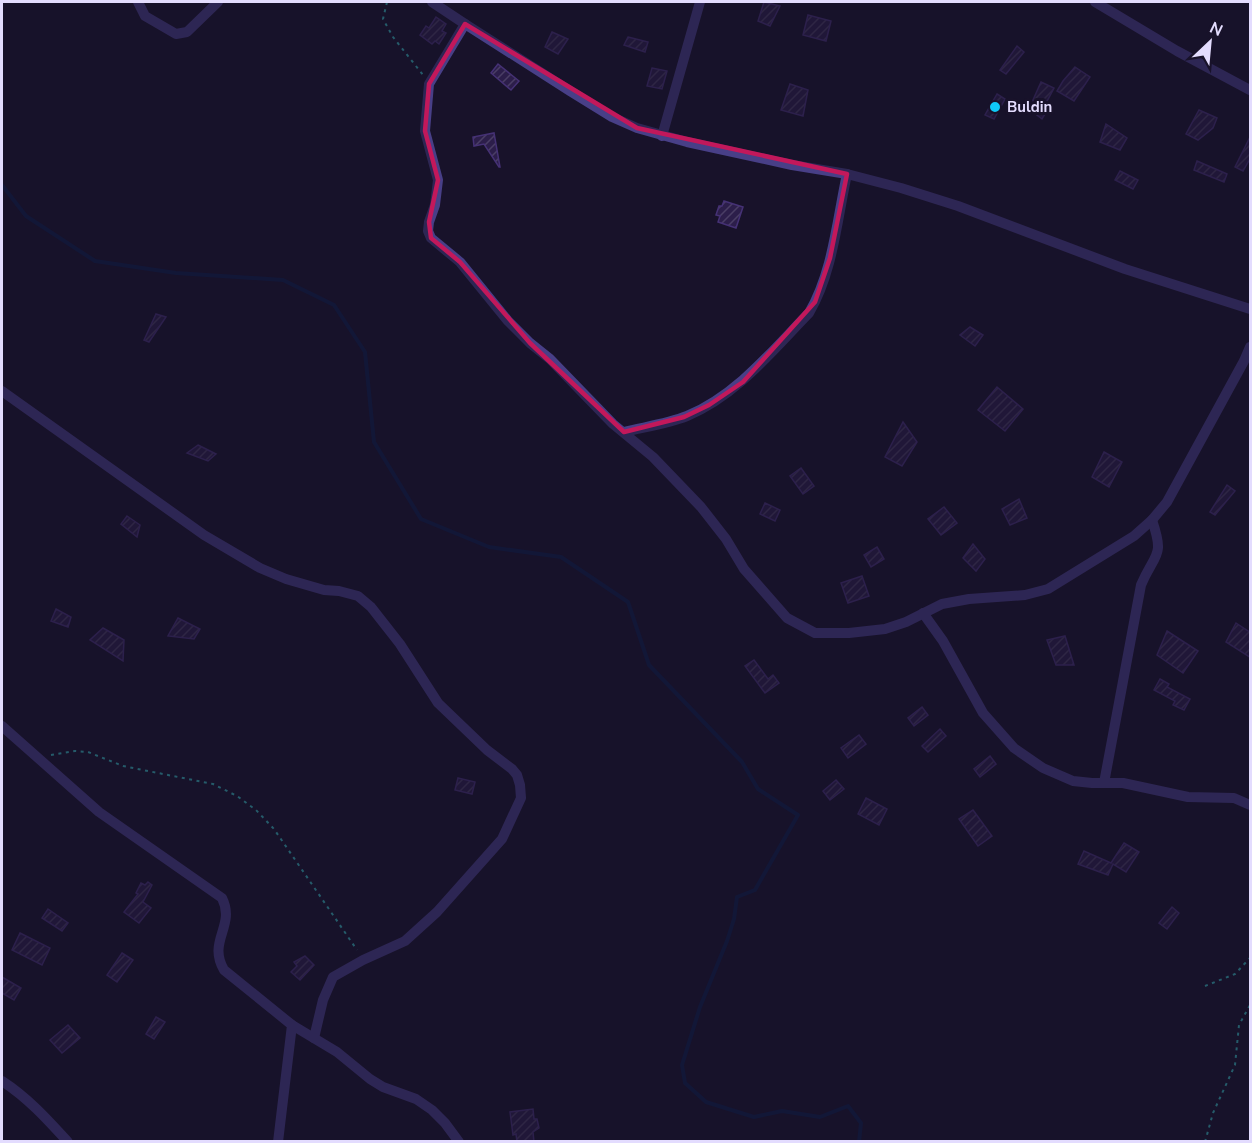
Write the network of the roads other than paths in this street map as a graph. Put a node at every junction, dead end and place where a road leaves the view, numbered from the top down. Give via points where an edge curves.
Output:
1 (138, 2) edge
2 (218, 2) edge
3 (432, 2) edge
4 (700, 2) edge
5 (1095, 2) edge
6 (465, 24) junction
7 (1251, 90) edge
8 (662, 136) junction
9 (847, 174) junction
10 (1251, 309) edge
11 (1251, 346) edge
12 (2, 391) edge
13 (624, 432) junction
14 (1152, 520) junction
15 (923, 613) junction
16 (2, 726) edge
17 (1104, 783) junction
18 (1251, 805) edge
19 (292, 1024) junction
20 (314, 1038) junction
21 (2, 1081) edge
22 (68, 1142) edge
23 (278, 1142) edge
24 (459, 1142) edge

1 - 2 street via 145,16 176,34 188,32
3 - 6 street
4 - 8 street
5 - 7 street
6 - 8 street via 612,117
6 - 13 street via 429,84 425,131 438,180 428,231 460,262 508,321
8 - 9 street
9 - 10 street via 958,206 1125,269
9 - 13 street via 830,258 809,313 743,381 709,405 684,417
11 - 14 street via 1167,502
12 - 20 street via 204,535 260,568 324,590 358,596 371,606 400,644 438,703 516,775 521,798 502,839 437,912 405,941 333,977 322,1000
13 - 15 street via 701,507 759,589 800,627 815,633 885,629
14 - 15 street via 1134,536 1048,589 942,604
14 - 17 street via 1160,542 1157,558 1141,585
15 - 17 street via 983,713 1014,748 1043,768 1072,780
16 - 19 street via 99,812 222,898 228,914 217,951 219,962
17 - 18 street via 1123,783 1188,797 1234,798
19 - 20 street
19 - 23 street
20 - 24 street via 383,1087 432,1110
21 - 22 street via 40,1112

